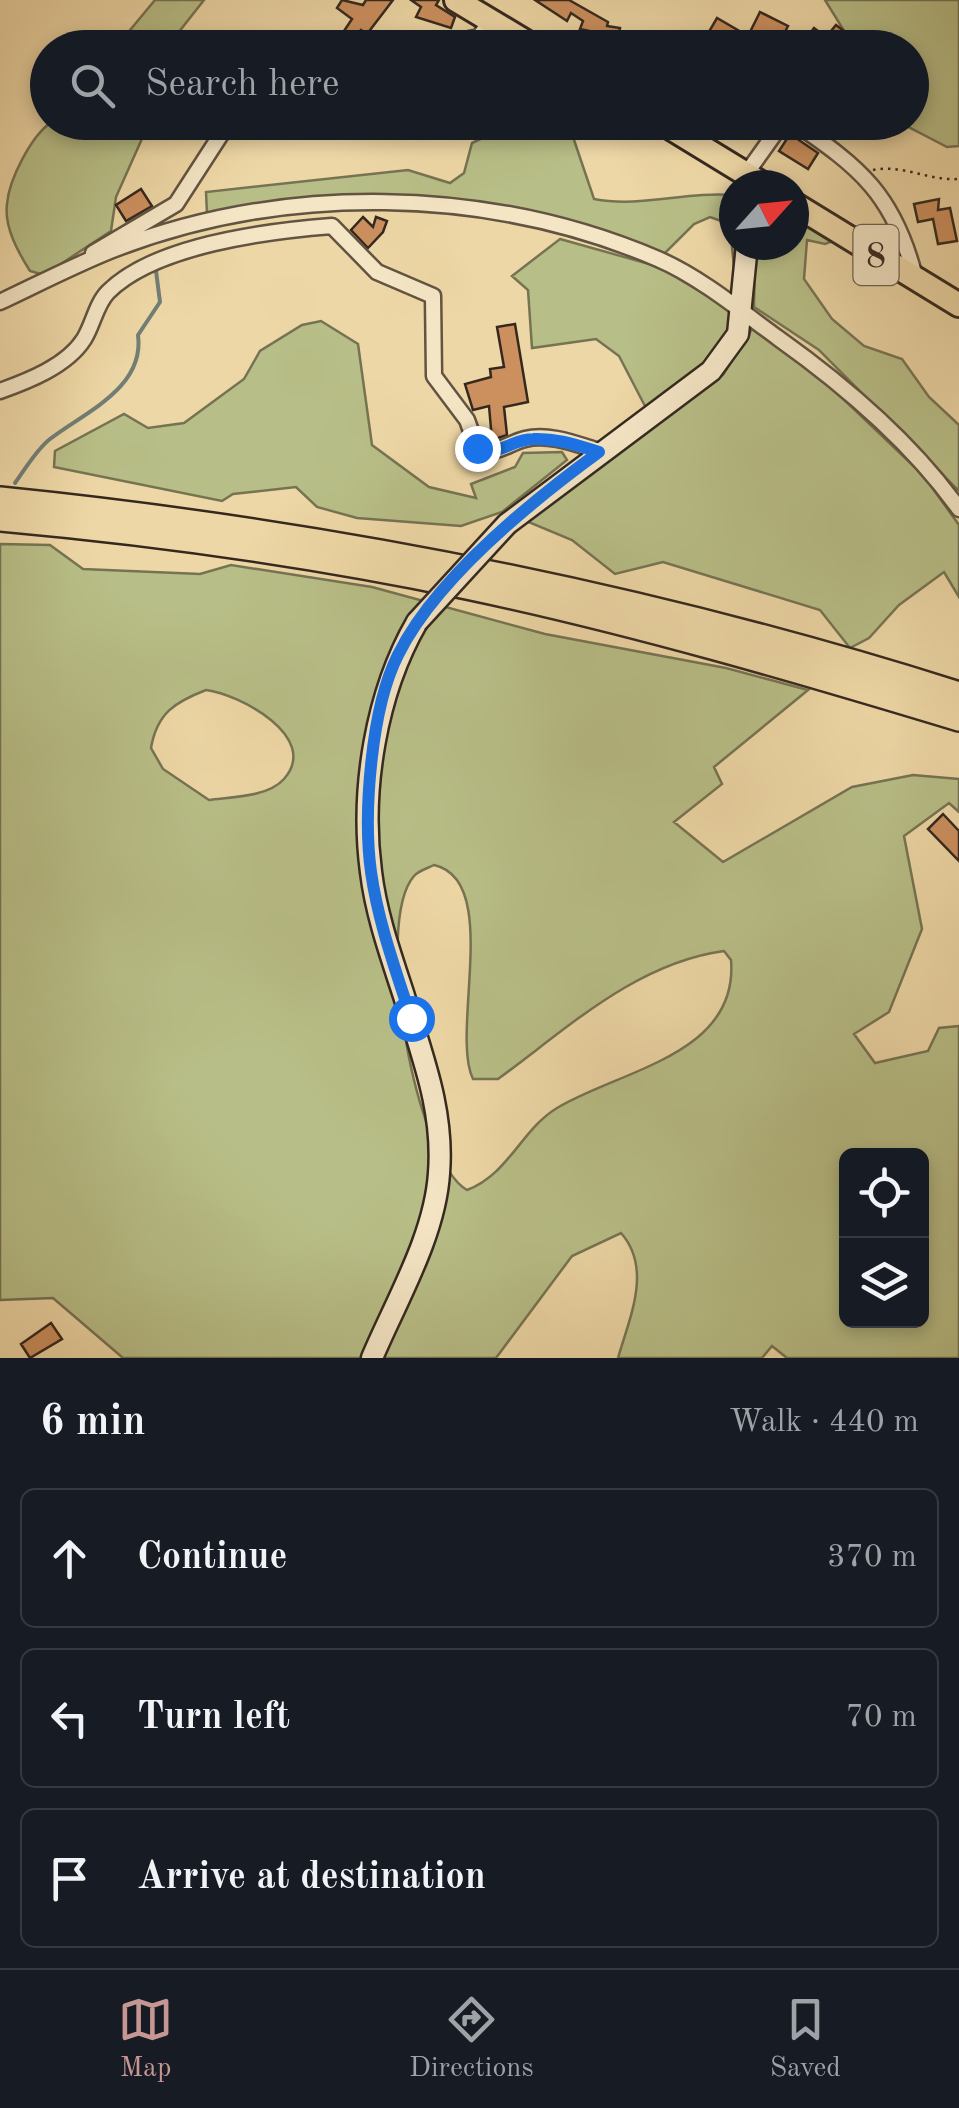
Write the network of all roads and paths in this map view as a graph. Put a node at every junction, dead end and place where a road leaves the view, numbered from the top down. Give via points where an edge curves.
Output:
1 (456, 0) edge
2 (491, 20) junction
3 (484, 30) edge
4 (507, 30) edge
5 (217, 140) edge
6 (689, 140) edge
7 (774, 140) edge
8 (818, 140) edge
9 (736, 170) edge
10 (759, 170) edge
11 (864, 173) junction
12 (959, 179) edge
13 (809, 213) edge
14 (746, 260) edge
15 (74, 267) junction
16 (916, 280) junction
17 (0, 302) edge
18 (959, 306) edge
19 (743, 312) junction
20 (0, 391) edge
21 (599, 452) junction
22 (0, 497) edge
23 (959, 509) edge
24 (71, 516) junction
25 (0, 522) edge
26 (959, 696) edge
27 (959, 718) edge
28 (372, 1358) edge

1 - 2 main road
2 - 3 street
2 - 4 main road
5 - 15 street via 176,204
6 - 9 main road
7 - 10 street
8 - 11 street
11 - 12 path via 892,166 934,180
11 - 16 street via 905,239
13 - 16 main road, 8
14 - 19 street
15 - 17 street
15 - 19 street via 202,222 281,206 358,201 510,213 660,260
16 - 18 main road, 8
19 - 21 street via 738,334 711,371
19 - 23 street via 815,364 915,456
20 - 21 street via 74,351 106,294 149,262 332,226 377,272 432,296 434,376 467,420 477,448 559,440
21 - 28 street, bridge via 507,524 417,622 385,694 370,779 370,870 436,1095 439,1175 430,1218
22 - 24 highway
24 - 25 highway
24 - 26 highway via 403,554 575,592
24 - 27 highway via 466,586

